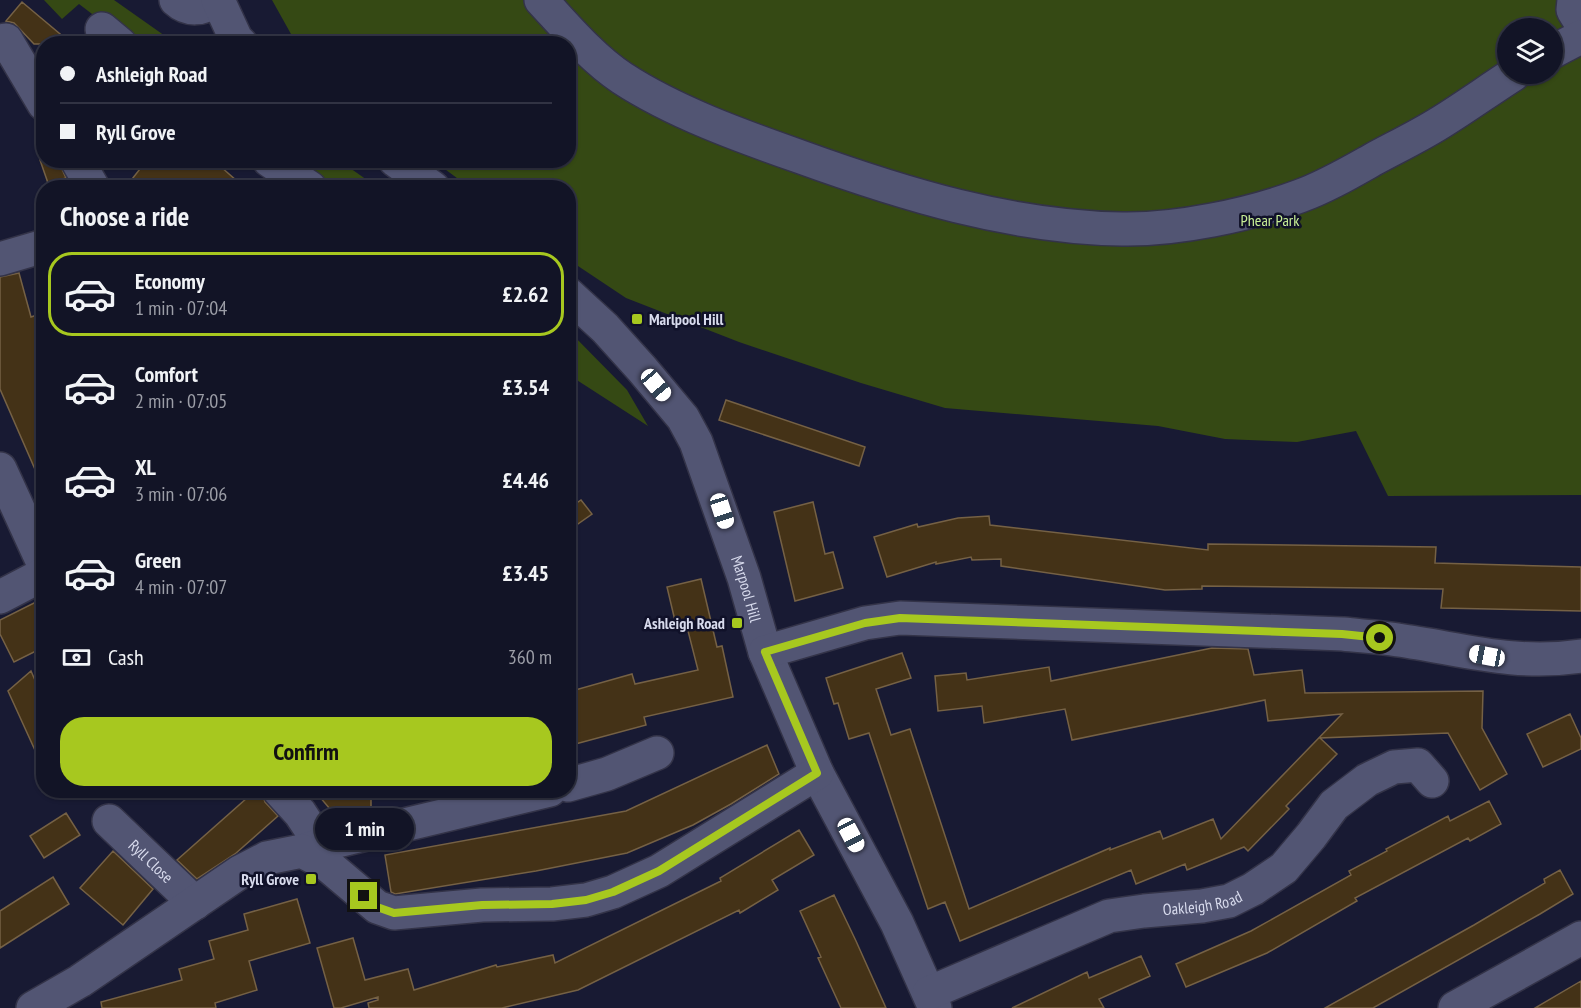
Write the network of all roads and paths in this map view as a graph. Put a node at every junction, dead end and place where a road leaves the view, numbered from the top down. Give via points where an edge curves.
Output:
1 (176, 0) edge
2 (217, 0) edge
3 (541, 0) edge
4 (1574, 0) edge
5 (1581, 23) edge
6 (235, 36) edge
7 (573, 36) edge
8 (1581, 37) edge
9 (576, 39) edge
10 (0, 41) edge
11 (1563, 46) edge
12 (1499, 84) edge
13 (36, 91) edge
14 (281, 168) edge
15 (298, 180) edge
16 (36, 248) edge
17 (0, 259) edge
18 (576, 301) edge
19 (0, 469) edge
20 (33, 512) edge
21 (36, 578) edge
22 (0, 597) edge
23 (765, 652) junction
24 (1581, 656) edge
25 (657, 753) dead end
26 (817, 773) junction
27 (1432, 781) dead end
28 (576, 783) edge
29 (286, 798) edge
30 (517, 798) edge
31 (109, 821) dead end
32 (312, 848) junction
33 (195, 903) junction
34 (1581, 938) edge
35 (932, 1000) edge
36 (33, 1008) edge
37 (1455, 1008) edge

1 - 2 street via 198,9
2 - 6 street
3 - 7 street
4 - 5 street via 1573,9
8 - 11 street
9 - 12 street via 621,77 667,102 745,137 857,177 977,212 1124,230 1202,221 1301,196 1437,124
10 - 13 street via 6,40
14 - 15 street
16 - 17 street
18 - 23 street, Marpool Hill via 642,369 683,418 696,442 733,544
19 - 20 street
21 - 22 street
23 - 24 street via 865,623 900,618 1342,634 1487,656 1551,660
23 - 26 street, Marpool Hill
25 - 28 street
26 - 32 street via 659,871 586,900 394,913 377,907
26 - 35 street, Marpool Hill via 897,923
27 - 35 street, Oakleigh Road via 1418,765 1394,767 1367,780 1334,805 1284,868 1229,901 1109,916
29 - 32 street via 300,813
30 - 32 street
31 - 33 street, Ryll Close
32 - 33 street via 267,858
33 - 36 street
34 - 37 street

